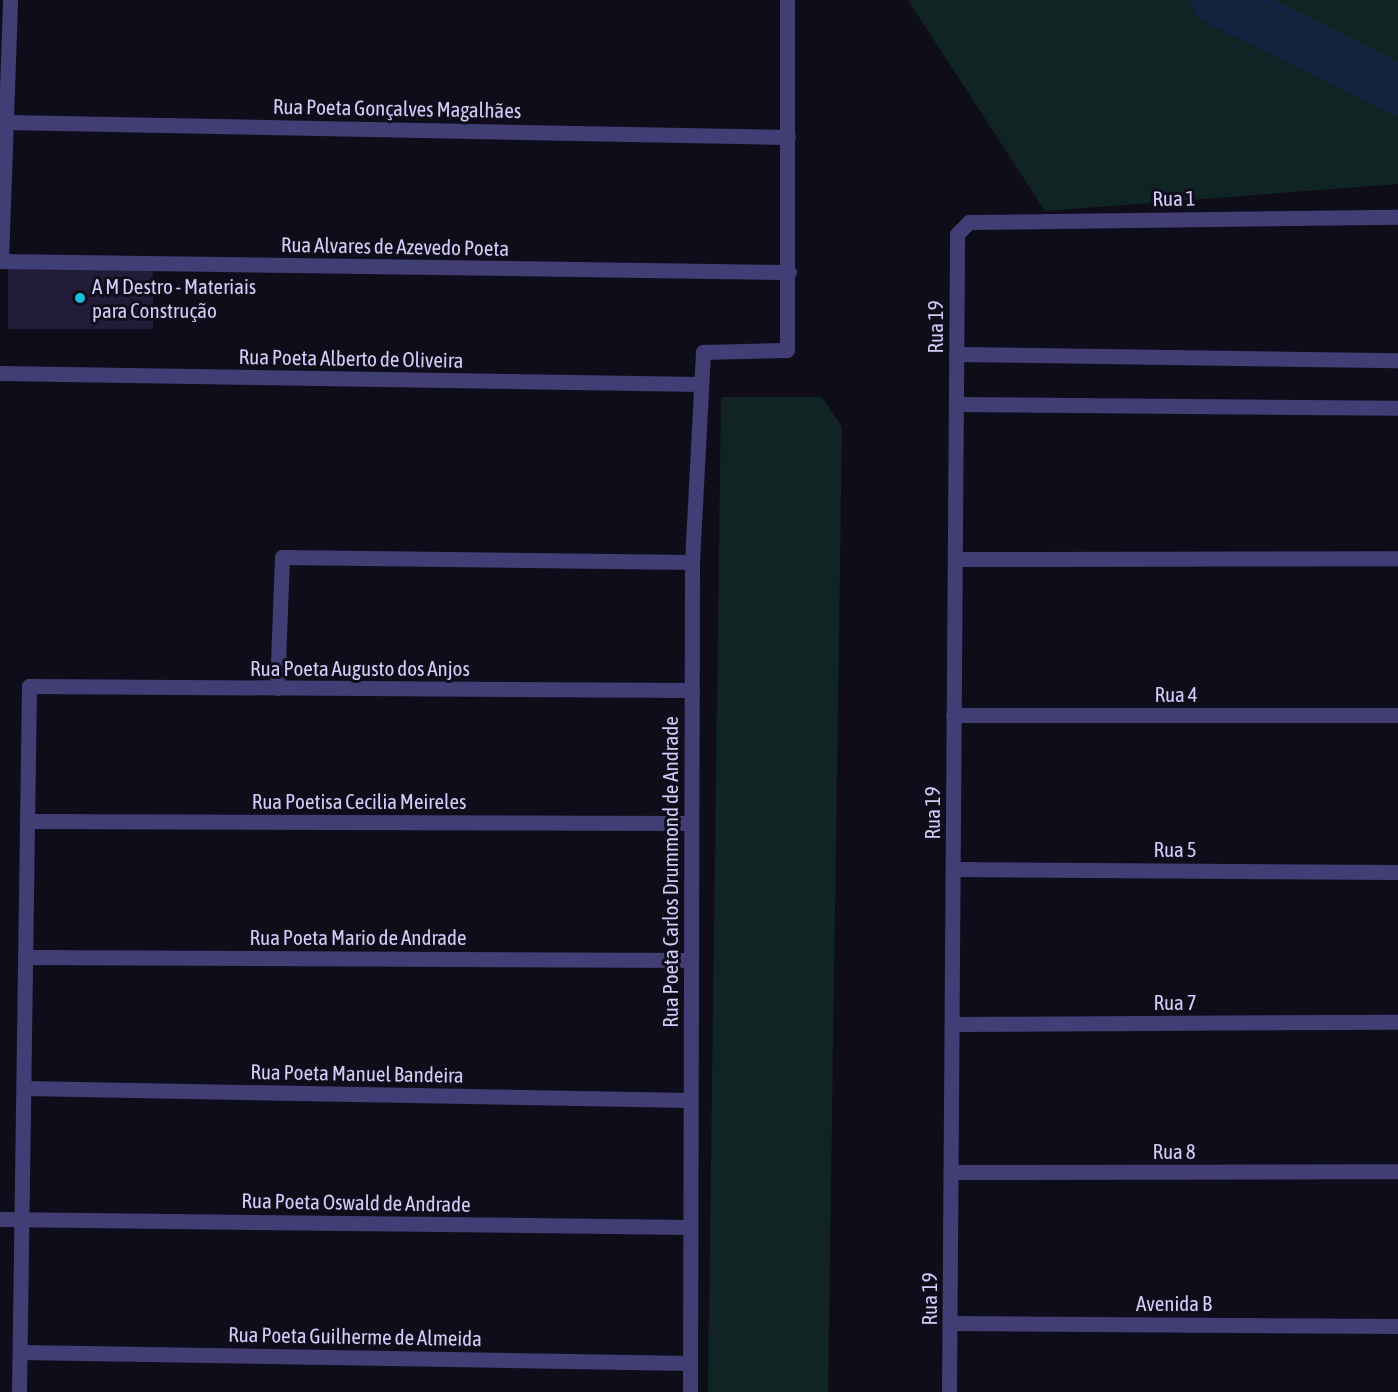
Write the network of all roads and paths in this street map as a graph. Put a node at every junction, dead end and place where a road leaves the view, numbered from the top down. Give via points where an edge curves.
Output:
1 (10, 0) edge
2 (787, 0) edge
3 (6, 122) junction
4 (788, 137) junction
5 (1398, 217) edge
6 (957, 234) joint
7 (1, 261) edge
8 (789, 272) junction
9 (956, 354) junction
10 (1398, 360) edge
11 (0, 373) edge
12 (701, 384) junction
13 (956, 404) junction
14 (1398, 408) edge
15 (1398, 558) edge
16 (955, 559) junction
17 (692, 562) junction
18 (277, 688) junction
19 (692, 690) junction
20 (953, 715) junction
21 (1398, 715) edge
22 (27, 821) junction
23 (691, 823) junction
24 (952, 869) junction
25 (1398, 872) edge
26 (25, 957) junction
27 (691, 960) junction
28 (1398, 1022) edge
29 (952, 1024) junction
30 (24, 1088) junction
31 (690, 1100) junction
32 (1398, 1171) edge
33 (951, 1172) junction
34 (0, 1219) edge
35 (22, 1220) junction
36 (690, 1227) junction
37 (950, 1323) junction
38 (1398, 1326) edge
39 (20, 1352) junction
40 (690, 1363) junction
41 (20, 1392) edge
42 (690, 1392) edge
43 (950, 1392) edge

1 - 3 street
2 - 4 street
3 - 4 street, Rua Poeta Gonçalves Magalhães
3 - 7 street
4 - 8 street
5 - 6 street, Rua 1 via 969,222
6 - 9 street, Rua 19
7 - 8 street, Rua Alvares de Azevedo Poeta
8 - 12 street, Rua Poeta Carlos Drummond de Andrade via 787,350 703,352
9 - 10 street
9 - 13 street, Rua 19
11 - 12 street, Rua Poeta Alberto de Oliveira
12 - 17 street, Rua Poeta Carlos Drummond de Andrade
13 - 14 street
13 - 16 street, Rua 19
15 - 16 street
16 - 20 street, Rua 19
17 - 18 street via 282,557
17 - 19 street, Rua Poeta Carlos Drummond de Andrade
18 - 19 street, Rua Poeta Augusto dos Anjos
18 - 22 street, Rua Poeta Augusto dos Anjos via 29,686
19 - 23 street, Rua Poeta Carlos Drummond de Andrade
20 - 21 street, Rua 4
20 - 24 street, Rua 19
22 - 23 street, Rua Poetisa Cecilia Meireles
22 - 26 street
23 - 27 street, Rua Poeta Carlos Drummond de Andrade
24 - 25 street, Rua 5
24 - 29 street, Rua 19
26 - 27 street, Rua Poeta Mario de Andrade
26 - 30 street
27 - 31 street, Rua Poeta Carlos Drummond de Andrade
28 - 29 street, Rua 7
29 - 33 street, Rua 19
30 - 31 street, Rua Poeta Manuel Bandeira
30 - 35 street
31 - 36 street, Rua Poeta Carlos Drummond de Andrade
32 - 33 street, Rua 8
33 - 37 street, Rua 19
34 - 35 street, Rua Poeta Oswald de Andrade
35 - 36 street, Rua Poeta Oswald de Andrade
35 - 39 street
36 - 40 street, Rua Poeta Carlos Drummond de Andrade
37 - 38 street, Avenida B
37 - 43 street, Rua 19
39 - 40 street, Rua Poeta Guilherme de Almeida
39 - 41 street
40 - 42 street, Rua Poeta Carlos Drummond de Andrade

